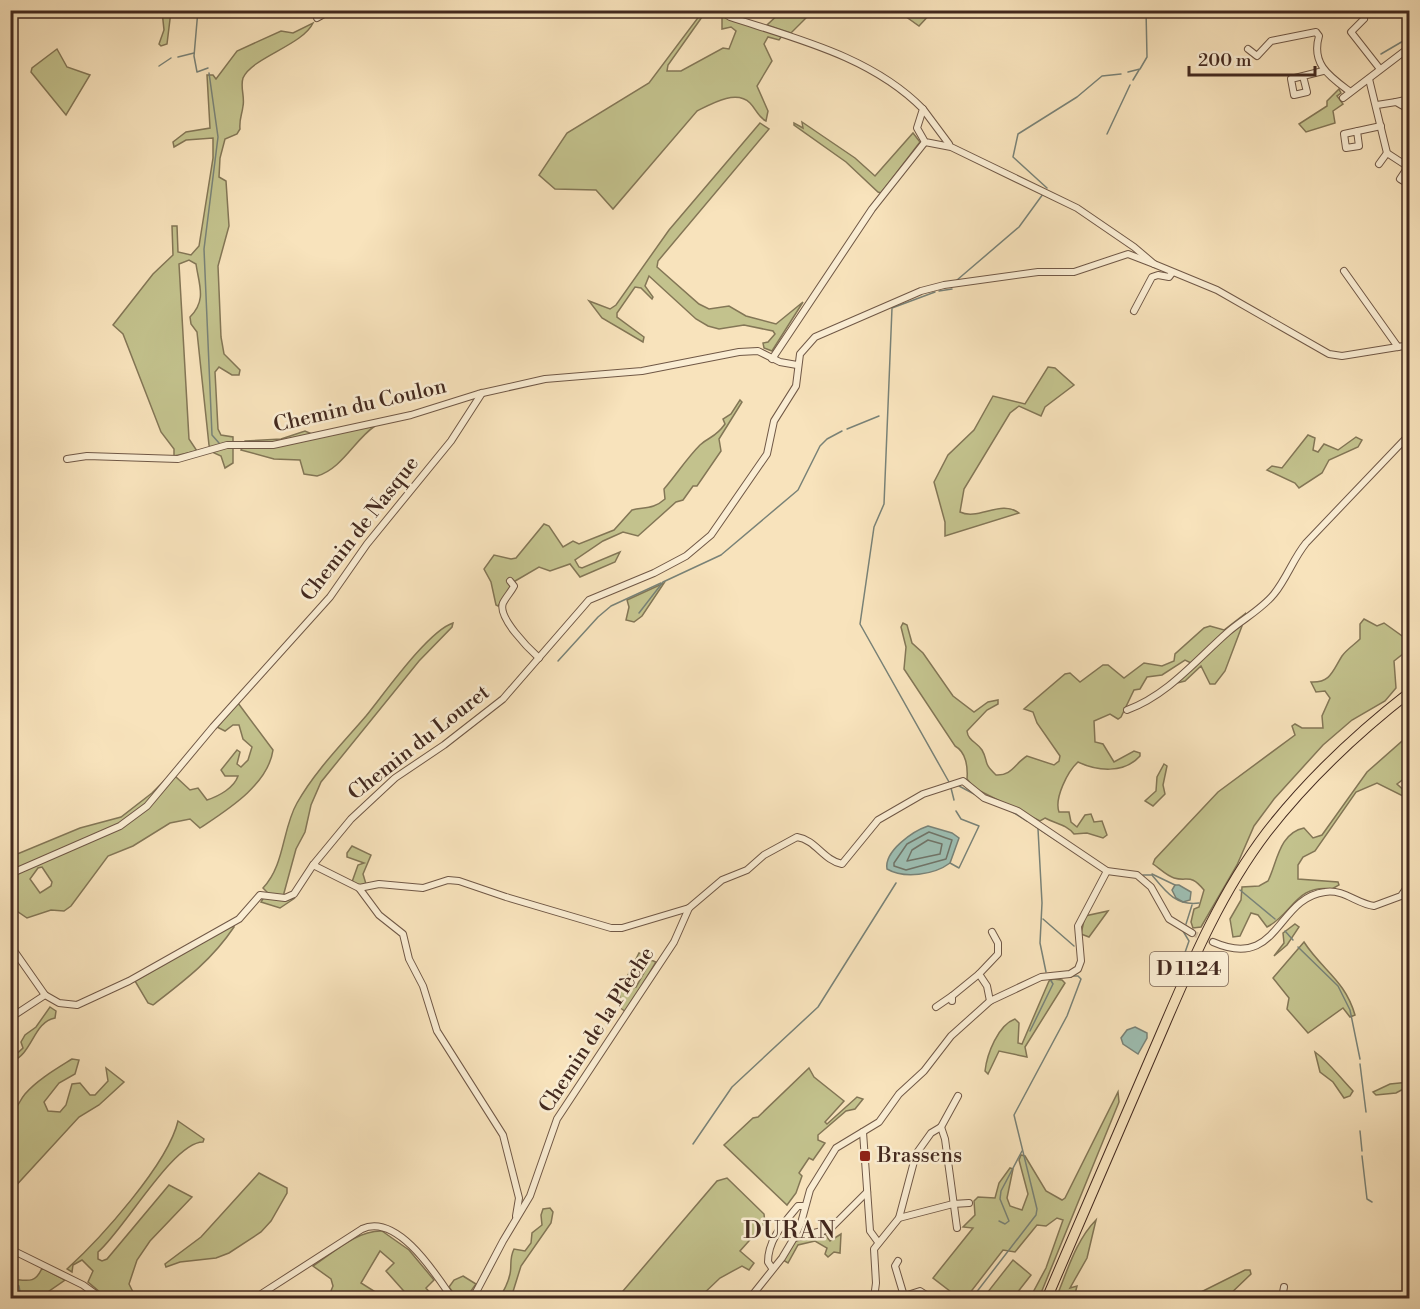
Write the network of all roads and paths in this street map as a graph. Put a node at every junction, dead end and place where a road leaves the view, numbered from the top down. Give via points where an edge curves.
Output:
1 (331, 10) edge
2 (719, 10) edge
3 (317, 18) dead end
4 (1364, 19) dead end
5 (1410, 47) edge
6 (1248, 49) dead end
7 (1380, 69) junction
8 (1323, 71) junction
9 (1303, 76) dead end
10 (1369, 79) junction
11 (1349, 91) junction
12 (1343, 98) dead end
13 (1410, 99) edge
14 (1396, 102) junction
15 (1377, 105) junction
16 (923, 109) junction
17 (1410, 110) edge
18 (1381, 126) junction
19 (1357, 131) dead end
20 (926, 142) junction
21 (951, 147) junction
22 (1387, 153) junction
23 (1379, 164) dead end
24 (1409, 167) edge
25 (1410, 185) edge
26 (1154, 264) junction
27 (1344, 270) dead end
28 (1172, 273) dead end
29 (1134, 311) dead end
30 (1410, 345) edge
31 (1398, 347) junction
32 (772, 359) junction
33 (797, 365) junction
34 (483, 393) junction
35 (1410, 434) edge
36 (67, 459) dead end
37 (510, 581) dead end
38 (539, 658) junction
39 (1410, 692) edge
40 (1127, 710) dead end
41 (313, 865) junction
42 (1107, 871) junction
43 (10, 874) edge
44 (1410, 884) edge
45 (358, 888) junction
46 (689, 908) junction
47 (992, 932) dead end
48 (1192, 933) tunnel mouth
49 (1213, 942) tunnel mouth
50 (10, 945) edge
51 (979, 974) junction
52 (45, 995) junction
53 (990, 1001) junction
54 (936, 1007) dead end
55 (10, 1018) edge
56 (958, 1096) dead end
57 (941, 1127) junction
58 (863, 1132) junction
59 (867, 1192) junction
60 (969, 1203) dead end
61 (953, 1204) junction
62 (805, 1206) junction
63 (900, 1218) junction
64 (513, 1225) junction
65 (957, 1228) dead end
66 (779, 1229) junction
67 (786, 1234) dead end
68 (794, 1238) junction
69 (878, 1242) junction
70 (10, 1249) edge
71 (898, 1262) dead end
72 (772, 1268) junction
73 (1284, 1287) dead end
74 (901, 1297) edge
75 (101, 1299) edge
76 (255, 1299) edge
77 (453, 1299) edge
78 (473, 1299) edge
79 (750, 1299) edge
80 (874, 1299) edge
81 (931, 1299) edge
82 (1047, 1299) edge
83 (1282, 1299) edge

1 - 3 street
2 - 16 street via 861,65 890,81
4 - 7 street via 1351,32
5 - 7 street
6 - 8 street via 1257,56 1271,41 1313,31 1319,36 1316,50
7 - 10 street
8 - 9 street
8 - 11 street
10 - 11 street
10 - 15 street
11 - 12 street
13 - 14 street
14 - 15 street
14 - 17 street
15 - 18 street
16 - 20 street via 917,128
16 - 21 street
18 - 19 street
18 - 22 street
20 - 21 street
20 - 32 street via 872,209
21 - 26 street via 1077,208
22 - 23 street
22 - 24 street
24 - 25 street via 1400,179
26 - 31 street via 1217,290 1329,354 1341,356
26 - 33 street, Chemin du Louret via 1128,254 1074,272 1038,272 936,287 815,337 804,348
27 - 31 street
28 - 29 street via 1169,277 1152,277
30 - 31 street
32 - 33 street
32 - 34 street via 758,351 739,352 642,370 545,380
33 - 38 street, Chemin du Louret via 796,386 774,421 767,454 719,527 670,565 589,600
34 - 36 street, Chemin du Coulon via 411,415 273,445 227,445 178,459
34 - 43 street, Chemin de Nasque via 451,441 366,544 330,597 147,806 120,826
35 - 40 street via 1306,543 1266,603 1164,690
37 - 38 street via 514,586 503,603 503,611 519,638
38 - 41 street, Chemin du Louret via 487,713 374,797 337,833
39 - 82 highway, D 1124 via 1314,776 1238,874 1194,956
41 - 45 street
41 - 52 street, Chemin du Louret via 289,897 260,895 239,919 129,981 77,1005 59,1003
42 - 46 street via 1018,811 984,798 963,781 923,794 878,820 845,862 834,862 806,839 797,837 764,855 747,870 722,880
42 - 48 street via 1137,875 1151,887 1169,919
42 - 53 street via 1078,926 1078,969 1070,974 1041,977
44 - 49 street via 1401,896 1374,906 1339,892 1318,894 1306,900 1270,938 1250,948 1230,949
45 - 46 street via 379,884 423,888 459,880 617,928
45 - 64 street via 379,915 403,934 437,1031 502,1135 519,1198
46 - 64 street, Chemin de la Plèche via 668,952 557,1119 535,1185
47 - 51 street via 999,946 998,954
50 - 52 street
51 - 53 street
51 - 54 street
52 - 55 street
53 - 58 street via 951,1036 879,1122
56 - 57 street
57 - 61 street
57 - 63 street via 916,1154
58 - 59 street
58 - 62 street via 831,1153
59 - 68 street via 830,1229
59 - 69 street via 870,1230
60 - 61 street
61 - 63 street
61 - 65 street
62 - 66 street via 798,1206
62 - 68 street
63 - 69 street
64 - 78 street, Chemin de la Plèche
66 - 67 street
66 - 72 street via 768,1256
68 - 72 street
69 - 80 street via 874,1249
70 - 75 street via 83,1285
71 - 74 street
72 - 79 street
73 - 83 street
74 - 81 street via 920,1291
76 - 77 street via 362,1229 379,1225 398,1234

